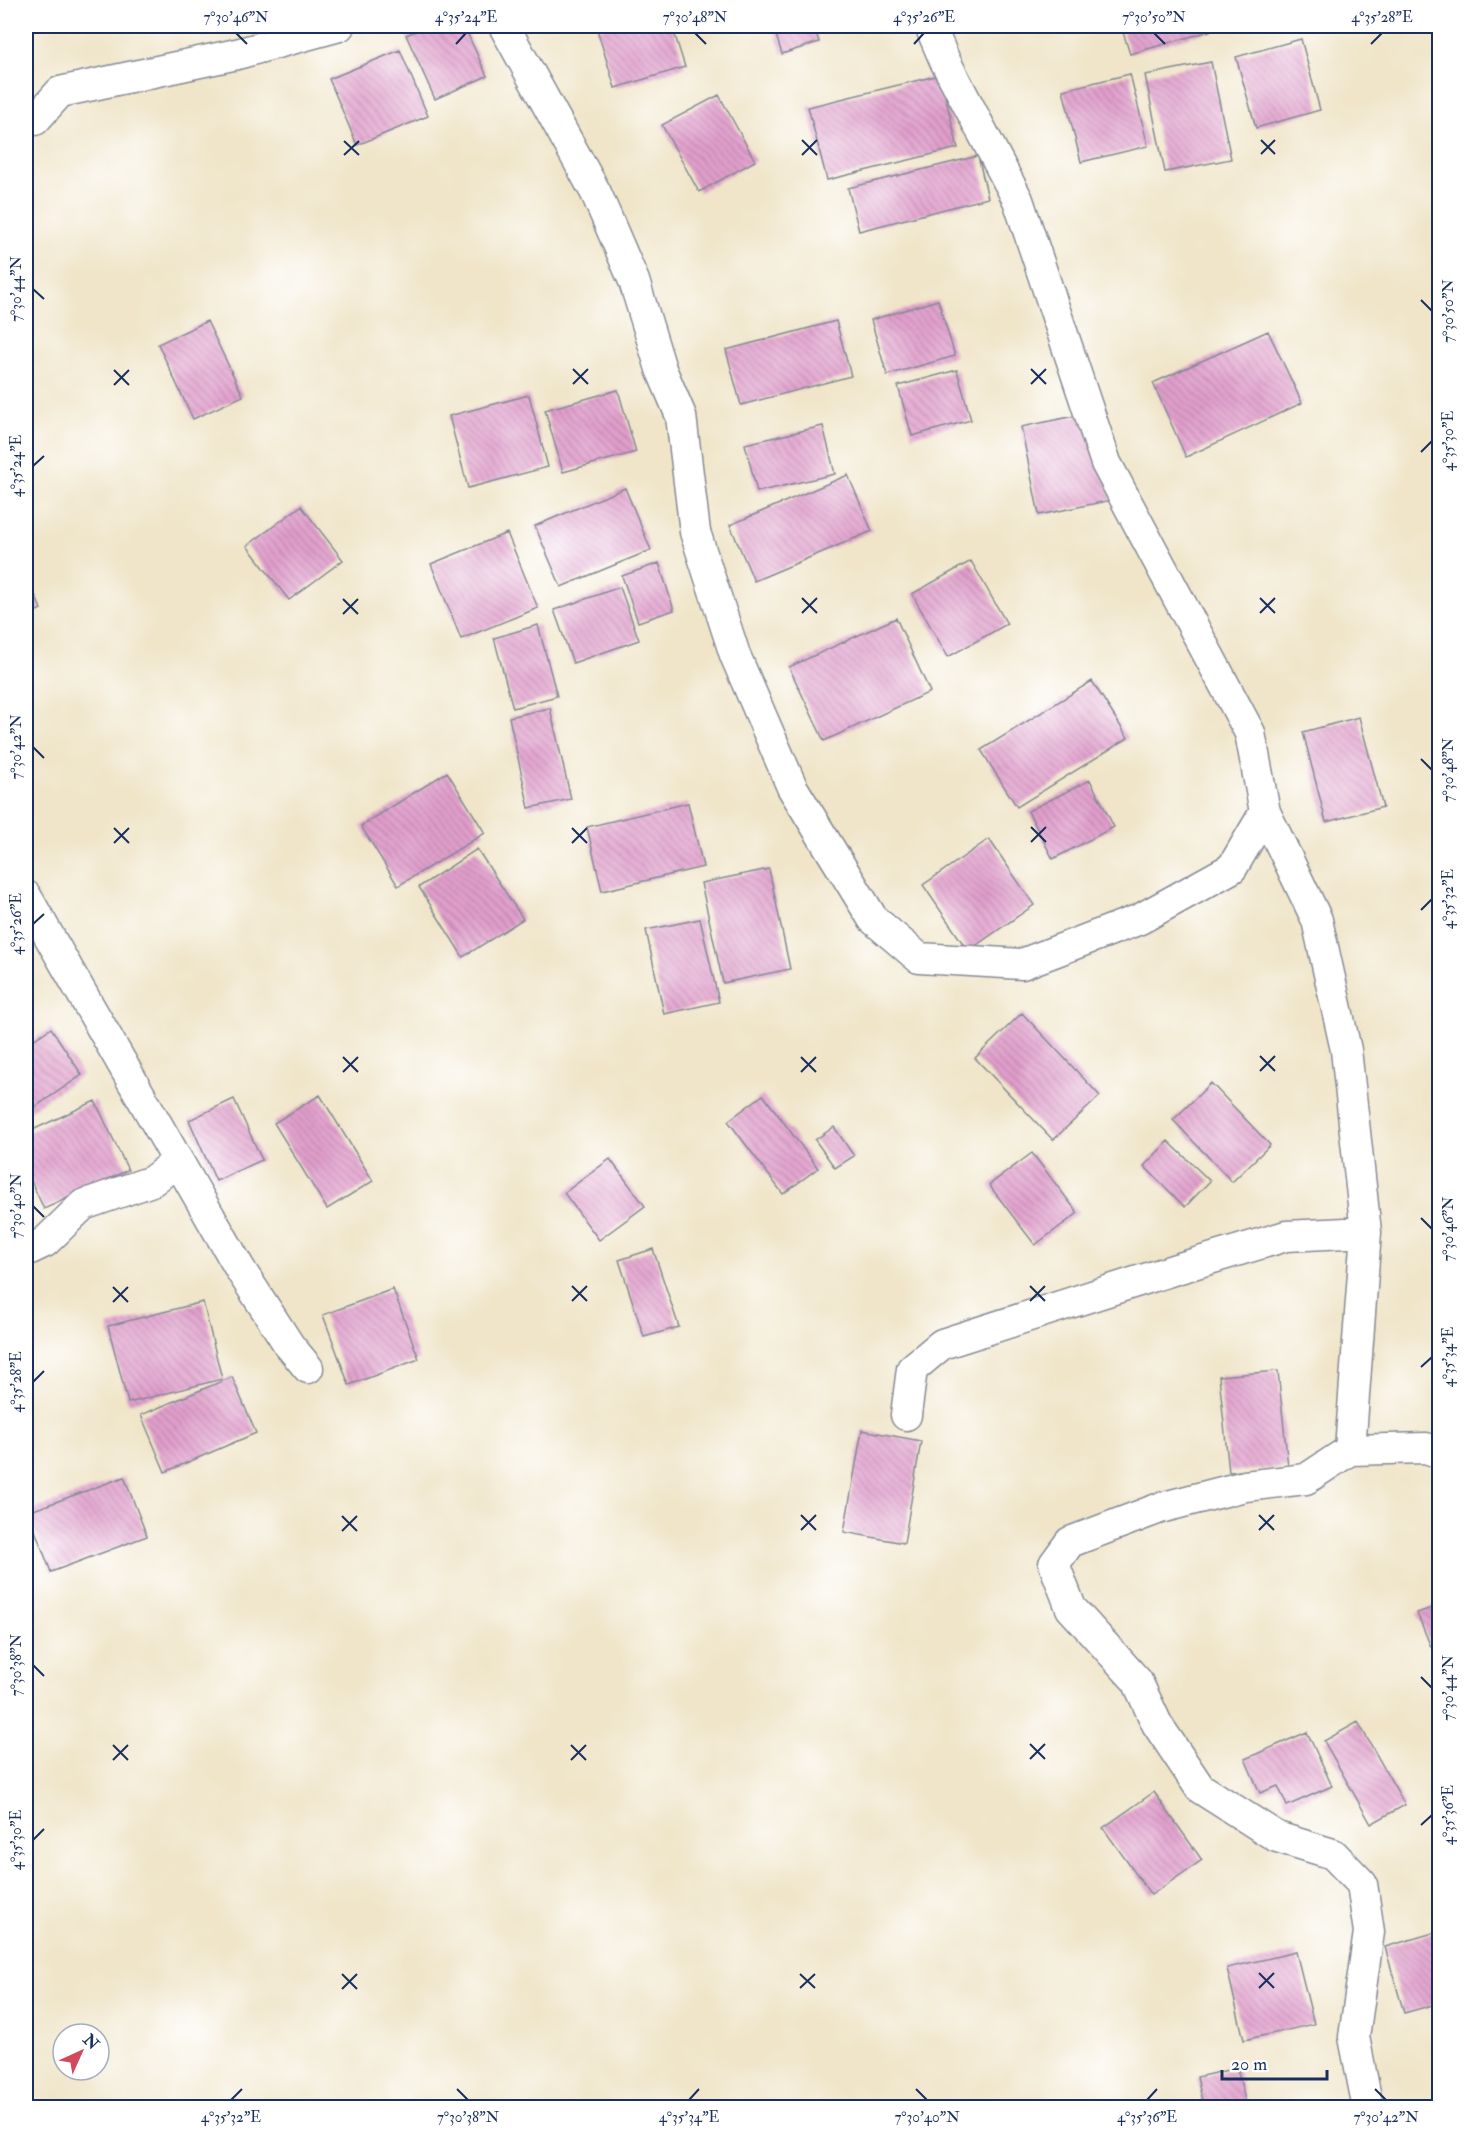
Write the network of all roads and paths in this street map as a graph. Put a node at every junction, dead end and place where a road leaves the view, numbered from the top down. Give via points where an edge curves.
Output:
1 (339, 26) edge
2 (504, 26) edge
3 (930, 26) edge
4 (34, 120) dead end
5 (1265, 812) junction
6 (26, 896) edge
7 (178, 1161) junction
8 (1366, 1232) junction
9 (26, 1251) edge
10 (308, 1368) dead end
11 (906, 1415) dead end
12 (1350, 1450) junction
13 (1440, 1453) edge
14 (1368, 2108) edge

1 - 4 street via 237,54 60,92
2 - 5 street via 596,193 634,281 661,369 681,417 695,532 735,655 792,787 873,919 920,958 1022,964 1140,919 1232,868
3 - 5 street via 1018,200 1106,463 1250,733
5 - 8 street via 1317,920 1346,1050
6 - 7 street
7 - 9 street via 152,1181 82,1206 45,1242
7 - 10 street via 240,1269
8 - 11 street via 1286,1236 942,1344 912,1369
8 - 12 street
12 - 13 street via 1426,1448
12 - 14 street via 1306,1479 1245,1486 1160,1508 1070,1542 1054,1564 1071,1608 1137,1681 1157,1724 1200,1788 1277,1837 1333,1854 1362,1884 1369,1932 1354,2037

